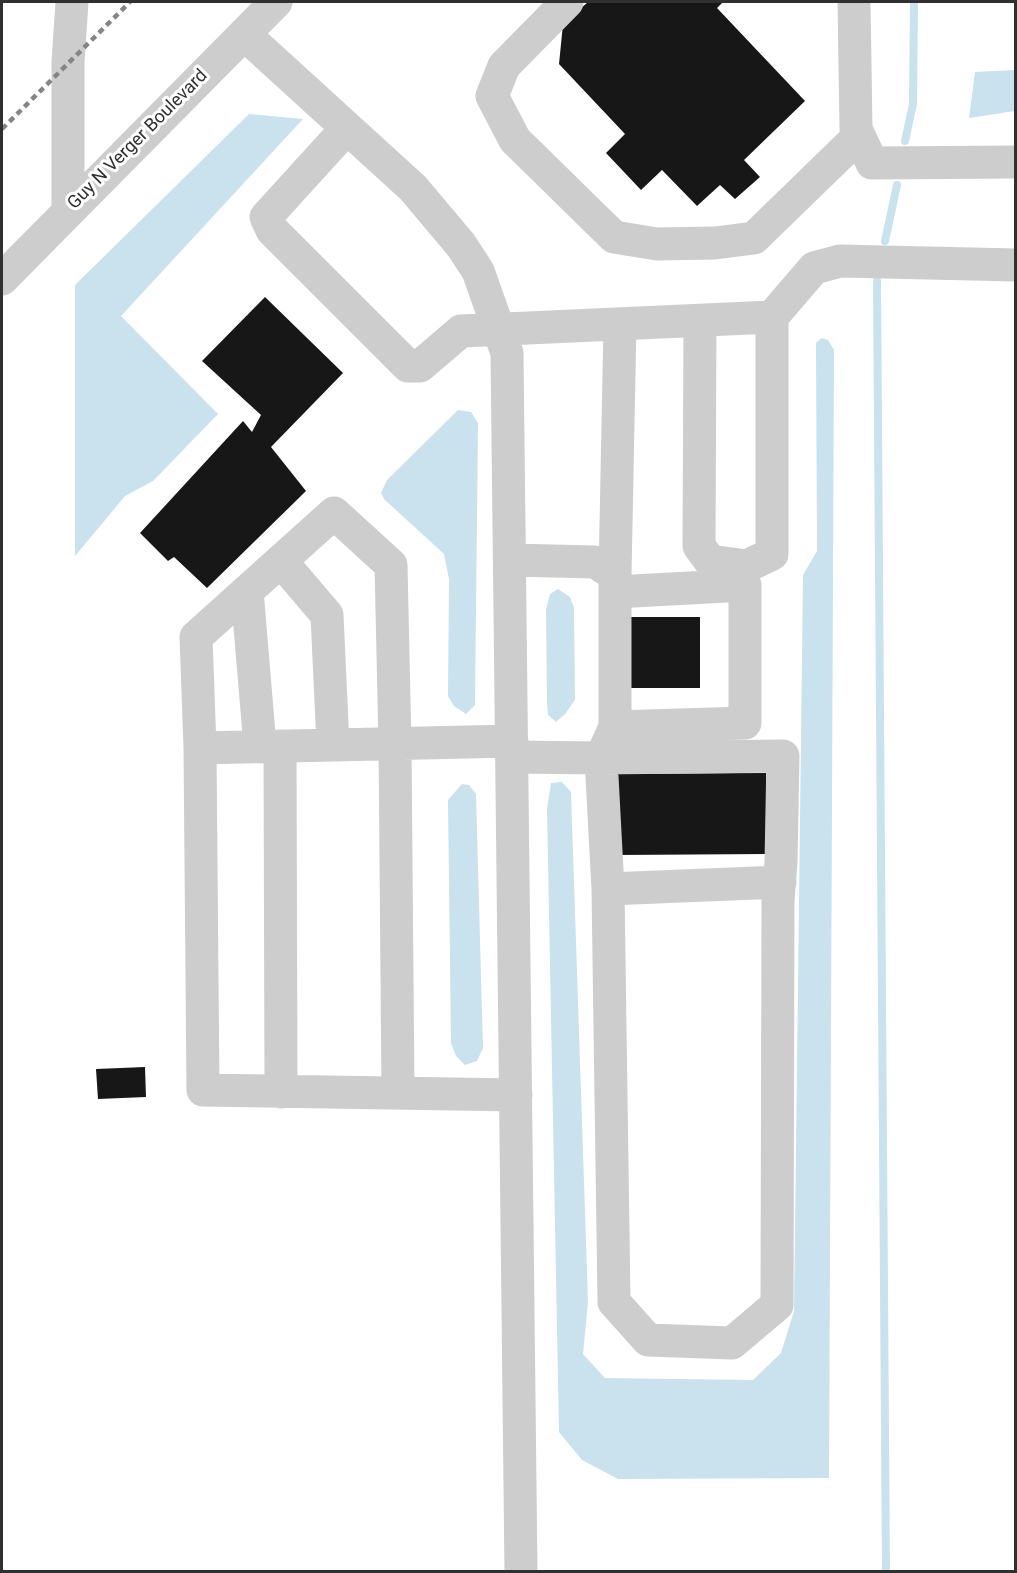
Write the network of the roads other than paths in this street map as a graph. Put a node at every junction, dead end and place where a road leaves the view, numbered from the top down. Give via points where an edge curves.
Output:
1 (72, 2) edge
2 (276, 2) edge
3 (567, 2) edge
4 (854, 2) edge
5 (244, 34) junction
6 (346, 128) junction
7 (859, 136) junction
8 (1016, 162) edge
9 (68, 211) junction
10 (1016, 265) edge
11 (2, 279) edge
12 (772, 317) junction
13 (700, 321) junction
14 (620, 324) junction
15 (500, 330) junction
16 (281, 561) junction
17 (510, 561) junction
18 (615, 583) junction
19 (247, 591) junction
20 (615, 727) junction
21 (395, 744) junction
22 (333, 745) junction
23 (270, 746) junction
24 (200, 748) junction
25 (512, 749) junction
26 (601, 758) junction
27 (780, 882) junction
28 (608, 889) junction
29 (281, 1092) junction
30 (398, 1093) junction
31 (516, 1095) junction
32 (521, 1572) edge

1 - 9 street
2 - 5 street, Guy N Verger Boulevard
3 - 7 street via 504,66 492,96 515,140 614,237 657,244 754,238
4 - 7 street
5 - 6 street
5 - 9 street, Guy N Verger Boulevard
6 - 15 street via 413,188 461,245 478,271
6 - 15 street via 266,217 272,230 408,366 420,366 461,331
7 - 8 street via 872,163
9 - 11 street, Guy N Verger Boulevard
10 - 12 street via 840,261 814,268
12 - 13 street
12 - 13 street via 772,554 747,566 710,561 699,546
13 - 14 street
14 - 15 street
14 - 18 street
15 - 17 street via 507,353
16 - 19 street
16 - 21 street via 334,513 391,565
16 - 22 street via 327,615
17 - 18 street via 595,562
17 - 25 street
18 - 20 street
18 - 20 street via 745,585 745,723
19 - 23 street
19 - 24 street via 196,637
20 - 26 street
21 - 22 street
21 - 25 street
21 - 30 street
22 - 23 street
23 - 24 street
23 - 29 street
24 - 29 street via 203,1090
25 - 26 street
25 - 31 street
26 - 27 street via 783,756
26 - 28 street
27 - 28 street
27 - 28 street via 777,1305 732,1343 648,1340 614,1302
29 - 30 street
30 - 31 street
31 - 32 street

